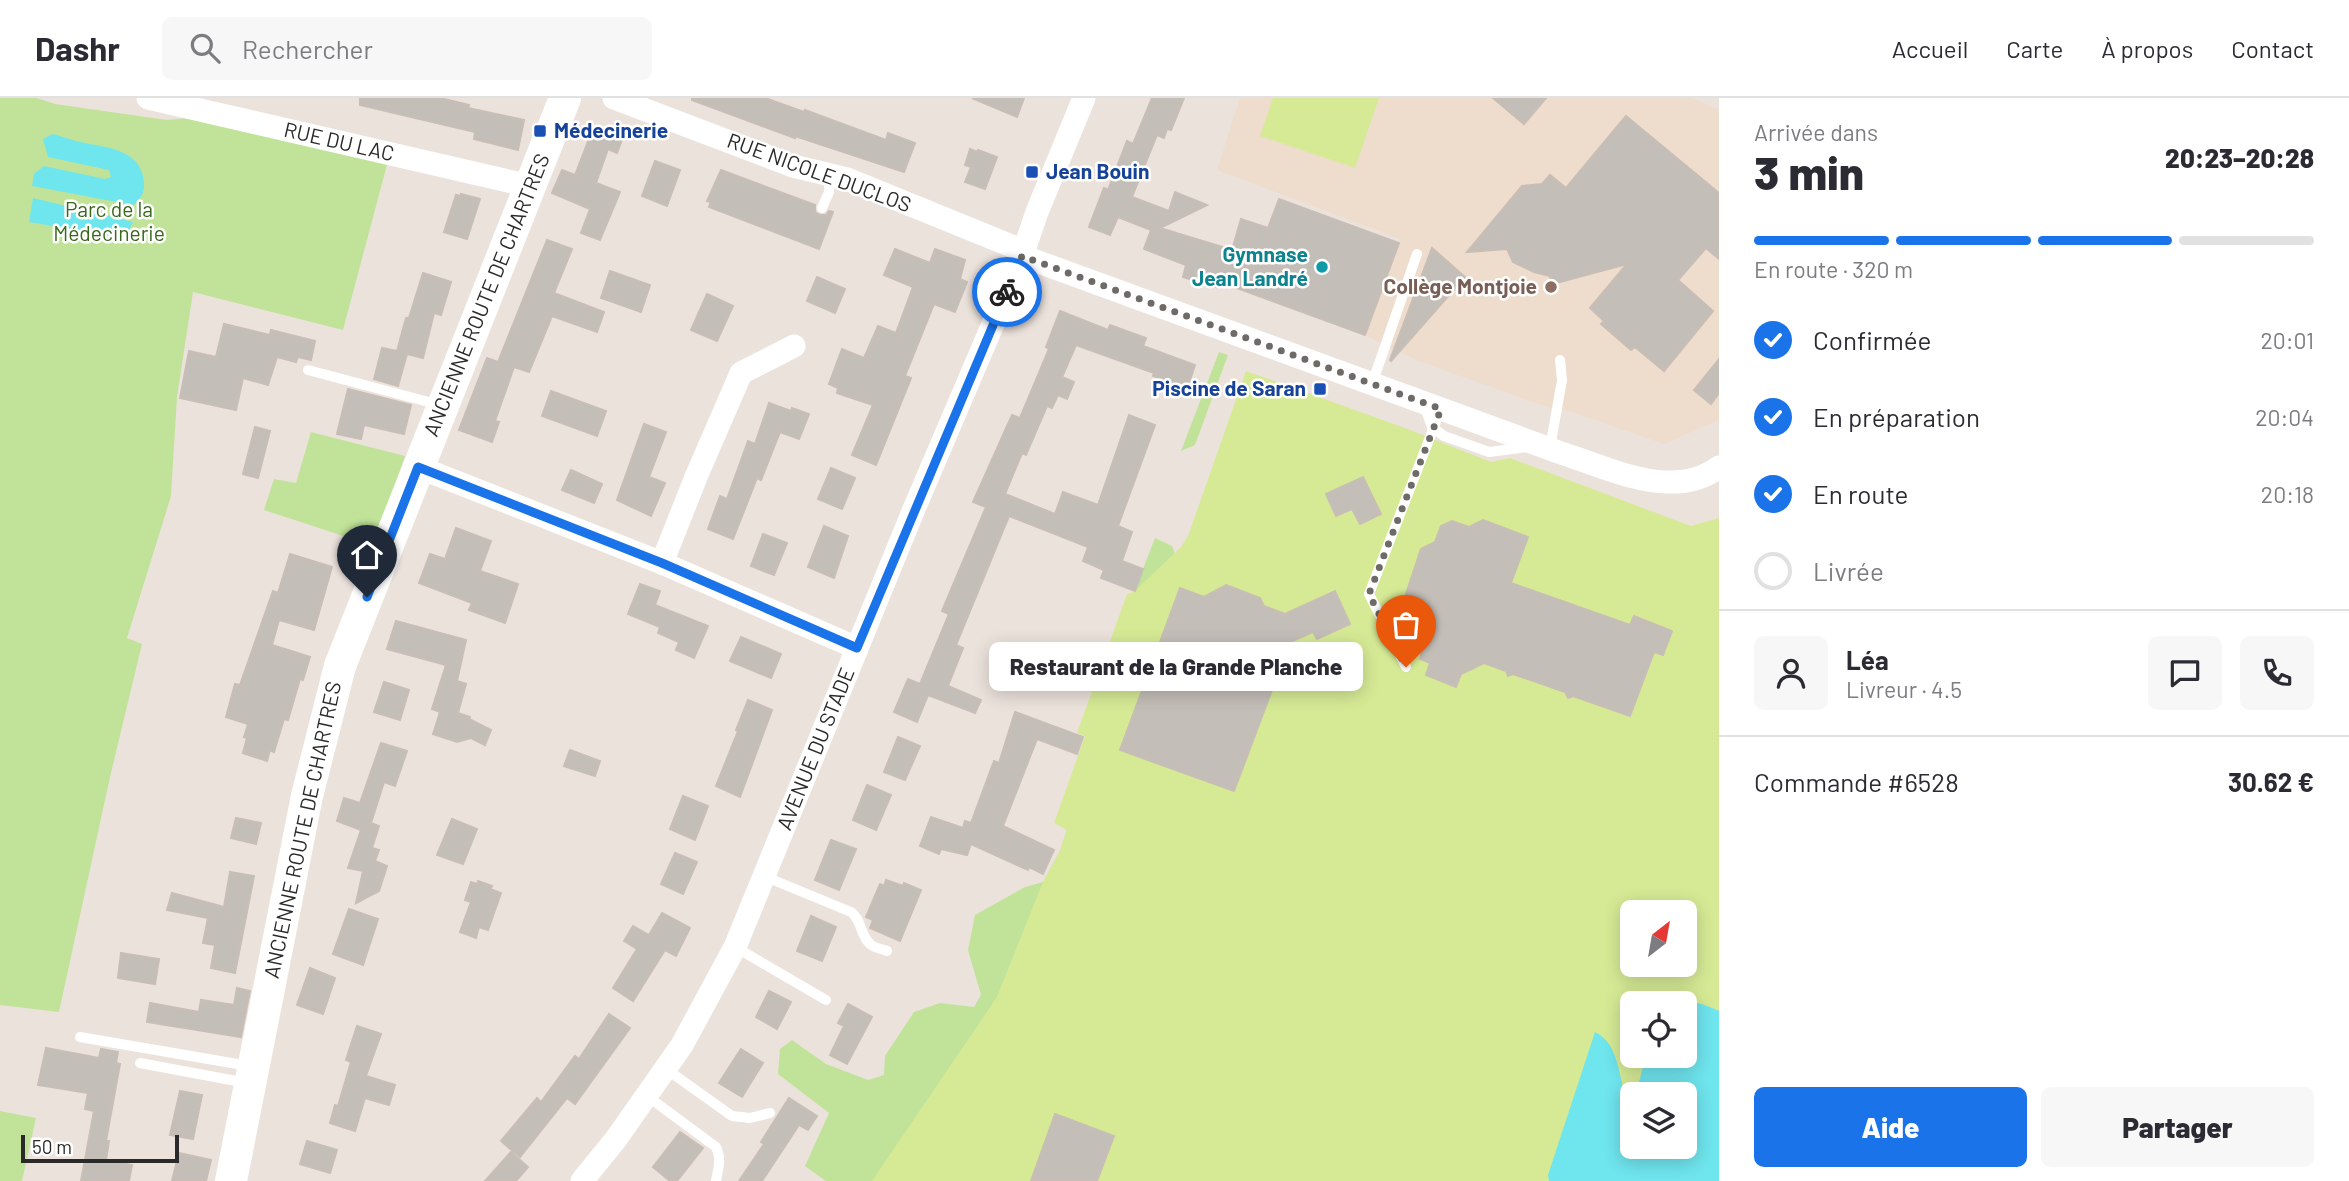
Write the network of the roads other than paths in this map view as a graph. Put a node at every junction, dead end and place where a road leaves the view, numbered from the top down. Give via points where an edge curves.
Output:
1 (148, 98) edge
2 (565, 98) edge
3 (614, 98) edge
4 (1084, 98) edge
5 (830, 175) junction
6 (530, 186) junction
7 (822, 208) dead end
8 (1023, 254) junction
9 (1417, 254) dead end
10 (794, 346) dead end
11 (1560, 360) dead end
12 (308, 370) dead end
13 (1372, 384) junction
14 (443, 405) junction
15 (1433, 414) junction
16 (1546, 446) junction
17 (418, 467) junction
18 (1717, 472) edge
19 (662, 563) junction
20 (857, 648) junction
21 (1406, 667) dead end
22 (766, 877) junction
23 (735, 947) junction
24 (887, 951) dead end
25 (827, 1000) dead end
26 (80, 1037) dead end
27 (140, 1063) dead end
28 (666, 1069) junction
29 (251, 1075) junction
30 (647, 1096) junction
31 (770, 1113) dead end
32 (231, 1181) edge
33 (582, 1181) edge
34 (716, 1181) edge

1 - 6 street, RUE DU LAC
2 - 6 main road, ANCIENNE ROUTE DE CHARTRES
3 - 5 street, RUE NICOLE DUCLOS via 793,166
4 - 8 street, AVENUE DU STADE
5 - 7 lane
5 - 8 street, RUE NICOLE DUCLOS
6 - 14 main road, ANCIENNE ROUTE DE CHARTRES
8 - 13 street, RUE NICOLE DUCLOS
8 - 20 street, AVENUE DU STADE
9 - 13 lane
10 - 19 street via 741,373
11 - 16 lane via 1562,380
12 - 14 lane
13 - 15 street, RUE NICOLE DUCLOS
14 - 17 main road, ANCIENNE ROUTE DE CHARTRES
15 - 16 street, RUE NICOLE DUCLOS
15 - 21 lane via 1369,594
16 - 18 street, RUE NICOLE DUCLOS via 1654,481 1681,483
17 - 19 street
17 - 29 main road, ANCIENNE ROUTE DE CHARTRES via 340,666 307,796
19 - 20 street
20 - 22 street, AVENUE DU STADE
22 - 23 street, AVENUE DU STADE
22 - 24 lane via 851,912 867,941
23 - 25 lane
23 - 28 street, AVENUE DU STADE
26 - 29 lane
27 - 29 lane
28 - 30 street, AVENUE DU STADE
28 - 31 lane via 732,1116
29 - 32 main road, ANCIENNE ROUTE DE CHARTRES
30 - 33 street, AVENUE DU STADE
30 - 34 lane via 716,1147 720,1162

